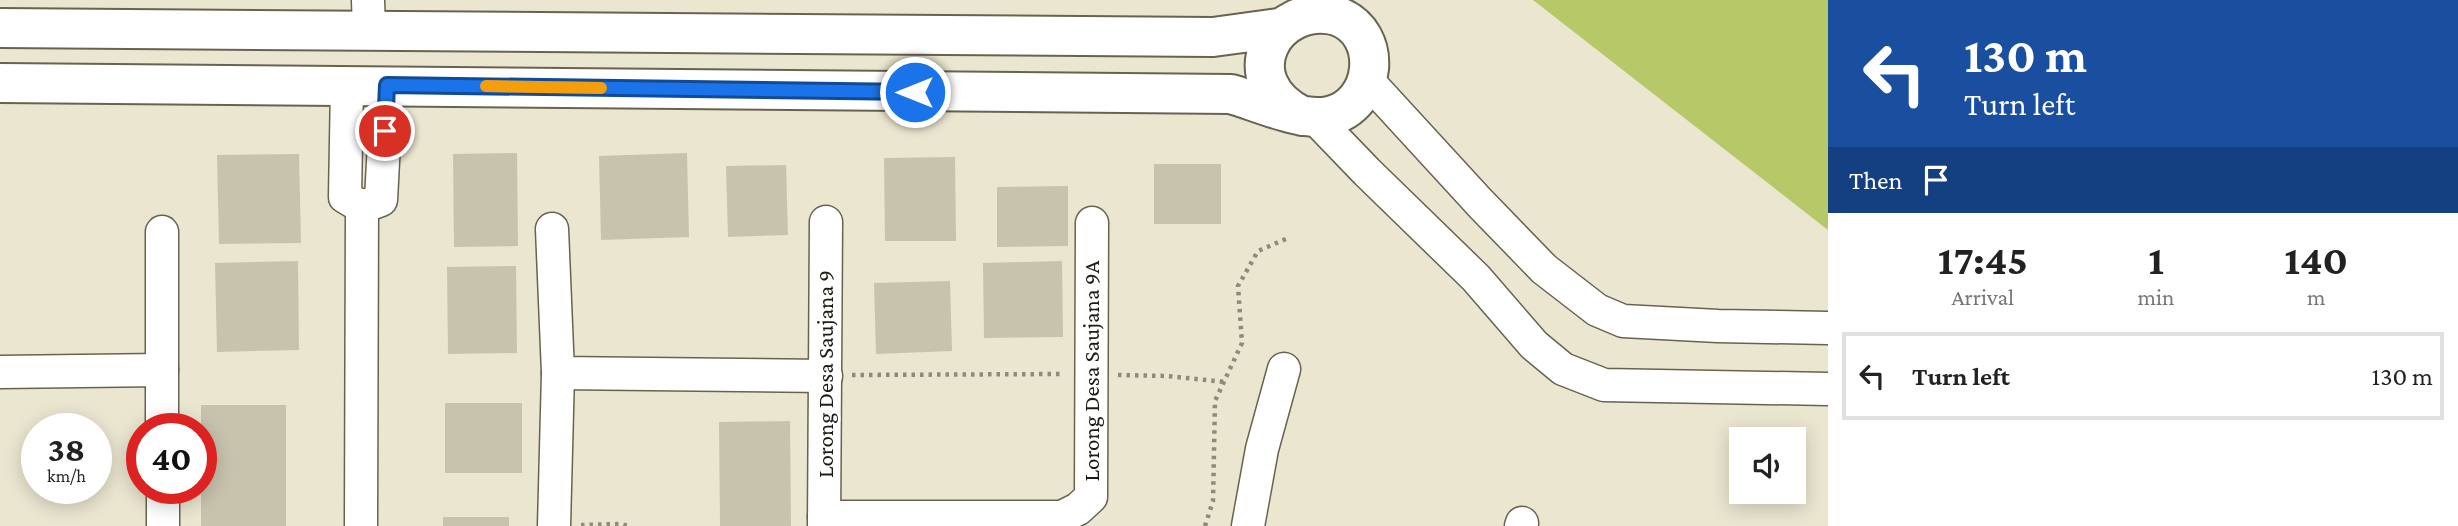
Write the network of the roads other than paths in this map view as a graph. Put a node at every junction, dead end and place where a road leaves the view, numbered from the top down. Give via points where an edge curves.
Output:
1 (1353, 13) edge
2 (369, 15) edge
3 (1289, 15) edge
4 (0, 28) edge
5 (1368, 81) junction
6 (0, 83) edge
7 (347, 85) junction
8 (387, 85) junction
9 (1309, 117) junction
10 (362, 208) junction
11 (826, 222) dead end
12 (1092, 223) dead end
13 (552, 229) dead end
14 (162, 232) dead end
15 (1828, 328) edge
16 (1283, 369) dead end
17 (162, 370) junction
18 (0, 372) edge
19 (558, 373) junction
20 (826, 376) junction
21 (1828, 388) edge
22 (162, 413) edge
23 (163, 504) edge
24 (824, 522) edge
25 (163, 526) edge
26 (361, 526) edge
27 (554, 526) edge
28 (1248, 526) edge

1 - 3 street via 1340,17
1 - 5 street via 1369,52
2 - 3 street via 1213,37
2 - 4 street
3 - 9 street via 1269,43 1264,60 1266,79 1286,108
5 - 9 street via 1348,108 1332,116
5 - 15 street via 1544,269 1597,310 1623,321
6 - 7 street
7 - 8 street
7 - 10 street via 345,197
8 - 9 street via 1231,94
8 - 10 street via 381,200
9 - 21 street via 1563,369 1604,385
10 - 26 street
11 - 20 street, Lorong Desa Saujana 9
12 - 24 street, Lorong Desa Saujana 9A via 1091,497 1062,517
13 - 19 street
14 - 17 street
16 - 28 street
17 - 18 street
17 - 22 street
19 - 20 street
19 - 27 street
20 - 24 street, Lorong Desa Saujana 9
23 - 25 street

